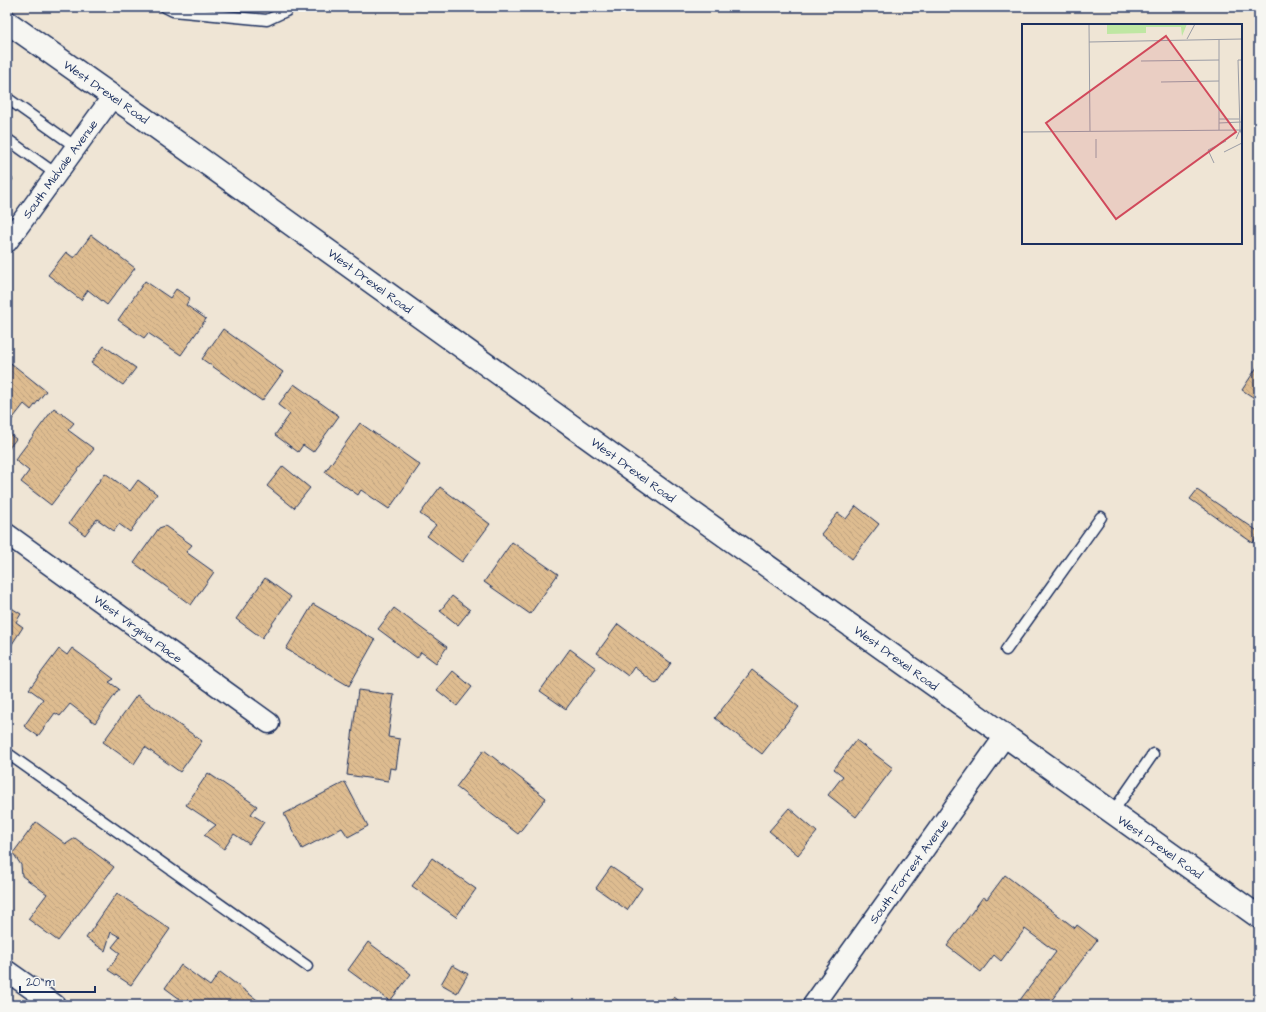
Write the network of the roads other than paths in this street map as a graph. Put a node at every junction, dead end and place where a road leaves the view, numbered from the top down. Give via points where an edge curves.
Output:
1 (165, 7) edge
2 (289, 7) edge
3 (7, 22) edge
4 (113, 96) junction
5 (7, 98) edge
6 (7, 139) edge
7 (76, 147) junction
8 (56, 174) junction
9 (7, 242) edge
10 (1101, 517) dead end
11 (7, 534) edge
12 (1006, 650) dead end
13 (269, 723) dead end
14 (1005, 736) junction
15 (7, 753) edge
16 (1153, 754) dead end
17 (1112, 813) junction
18 (1259, 917) edge
19 (307, 966) dead end
20 (7, 972) edge
21 (55, 1005) edge
22 (813, 1005) edge

1 - 2 lane via 173,11 267,20
3 - 4 street, West Drexel Road
4 - 7 street, South Midvale Avenue
4 - 14 street, West Drexel Road
5 - 7 lane
6 - 8 lane
7 - 8 street, South Midvale Avenue
8 - 9 street, South Midvale Avenue
10 - 12 lane
11 - 13 street, West Virginia Place
14 - 17 street, West Drexel Road
14 - 22 street, South Forrest Avenue
15 - 19 lane
16 - 17 lane
17 - 18 street, West Drexel Road
20 - 21 street

